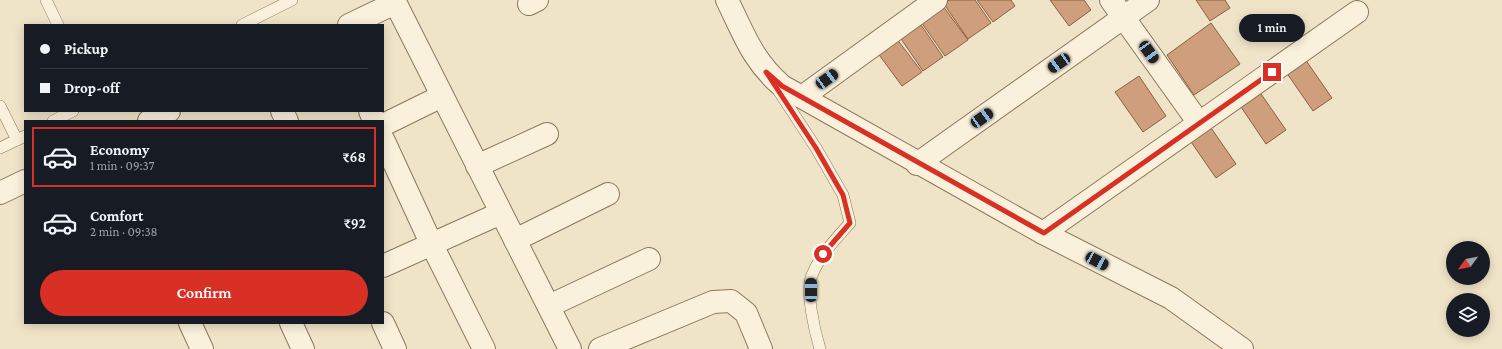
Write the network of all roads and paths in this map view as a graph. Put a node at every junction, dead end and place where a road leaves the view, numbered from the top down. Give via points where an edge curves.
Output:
1 (46, 0) edge
2 (292, 0) edge
3 (727, 0) edge
4 (936, 0) edge
5 (1148, 0) edge
6 (395, 2) edge
7 (1117, 9) edge
8 (1357, 12) dead end
9 (58, 24) edge
10 (244, 24) edge
11 (351, 24) edge
12 (766, 72) junction
13 (442, 96) junction
14 (802, 97) junction
15 (0, 106) edge
16 (71, 112) edge
17 (167, 112) edge
18 (55, 120) edge
19 (151, 120) edge
20 (1199, 123) junction
21 (384, 125) edge
22 (547, 134) dead end
23 (21, 138) edge
24 (384, 141) edge
25 (0, 148) edge
26 (917, 164) junction
27 (477, 166) junction
28 (24, 181) edge
29 (0, 193) edge
30 (608, 194) dead end
31 (501, 213) junction
32 (1044, 233) junction
33 (515, 240) junction
34 (431, 243) junction
35 (649, 259) dead end
36 (384, 266) edge
37 (548, 306) junction
38 (190, 324) edge
39 (291, 324) edge
40 (383, 324) edge
41 (630, 344) edge
42 (202, 349) edge
43 (303, 349) edge
44 (395, 349) edge
45 (484, 349) edge
46 (570, 349) edge
47 (600, 349) edge
48 (761, 349) edge
49 (820, 349) edge
50 (1242, 349) edge

1 - 9 lane
2 - 10 lane
3 - 12 street via 754,56
4 - 14 street
5 - 7 street
6 - 11 street
6 - 13 street
7 - 20 street
7 - 26 street
8 - 20 street
12 - 14 street via 782,86
12 - 49 lane via 816,148 843,195 850,223 823,254 811,277 811,315
13 - 21 street
13 - 27 street
14 - 26 street
15 - 23 lane
16 - 18 lane
17 - 19 street
20 - 32 street
22 - 27 street
23 - 25 lane
24 - 34 street
26 - 32 street via 946,177
27 - 31 street
28 - 29 street
30 - 33 street
31 - 33 street
31 - 34 street
32 - 50 street via 1171,298
33 - 37 street
34 - 36 street
34 - 45 street
35 - 37 street
37 - 46 street
38 - 42 street
39 - 43 street
40 - 44 street
41 - 47 street
41 - 48 street via 713,302 731,301 746,313

